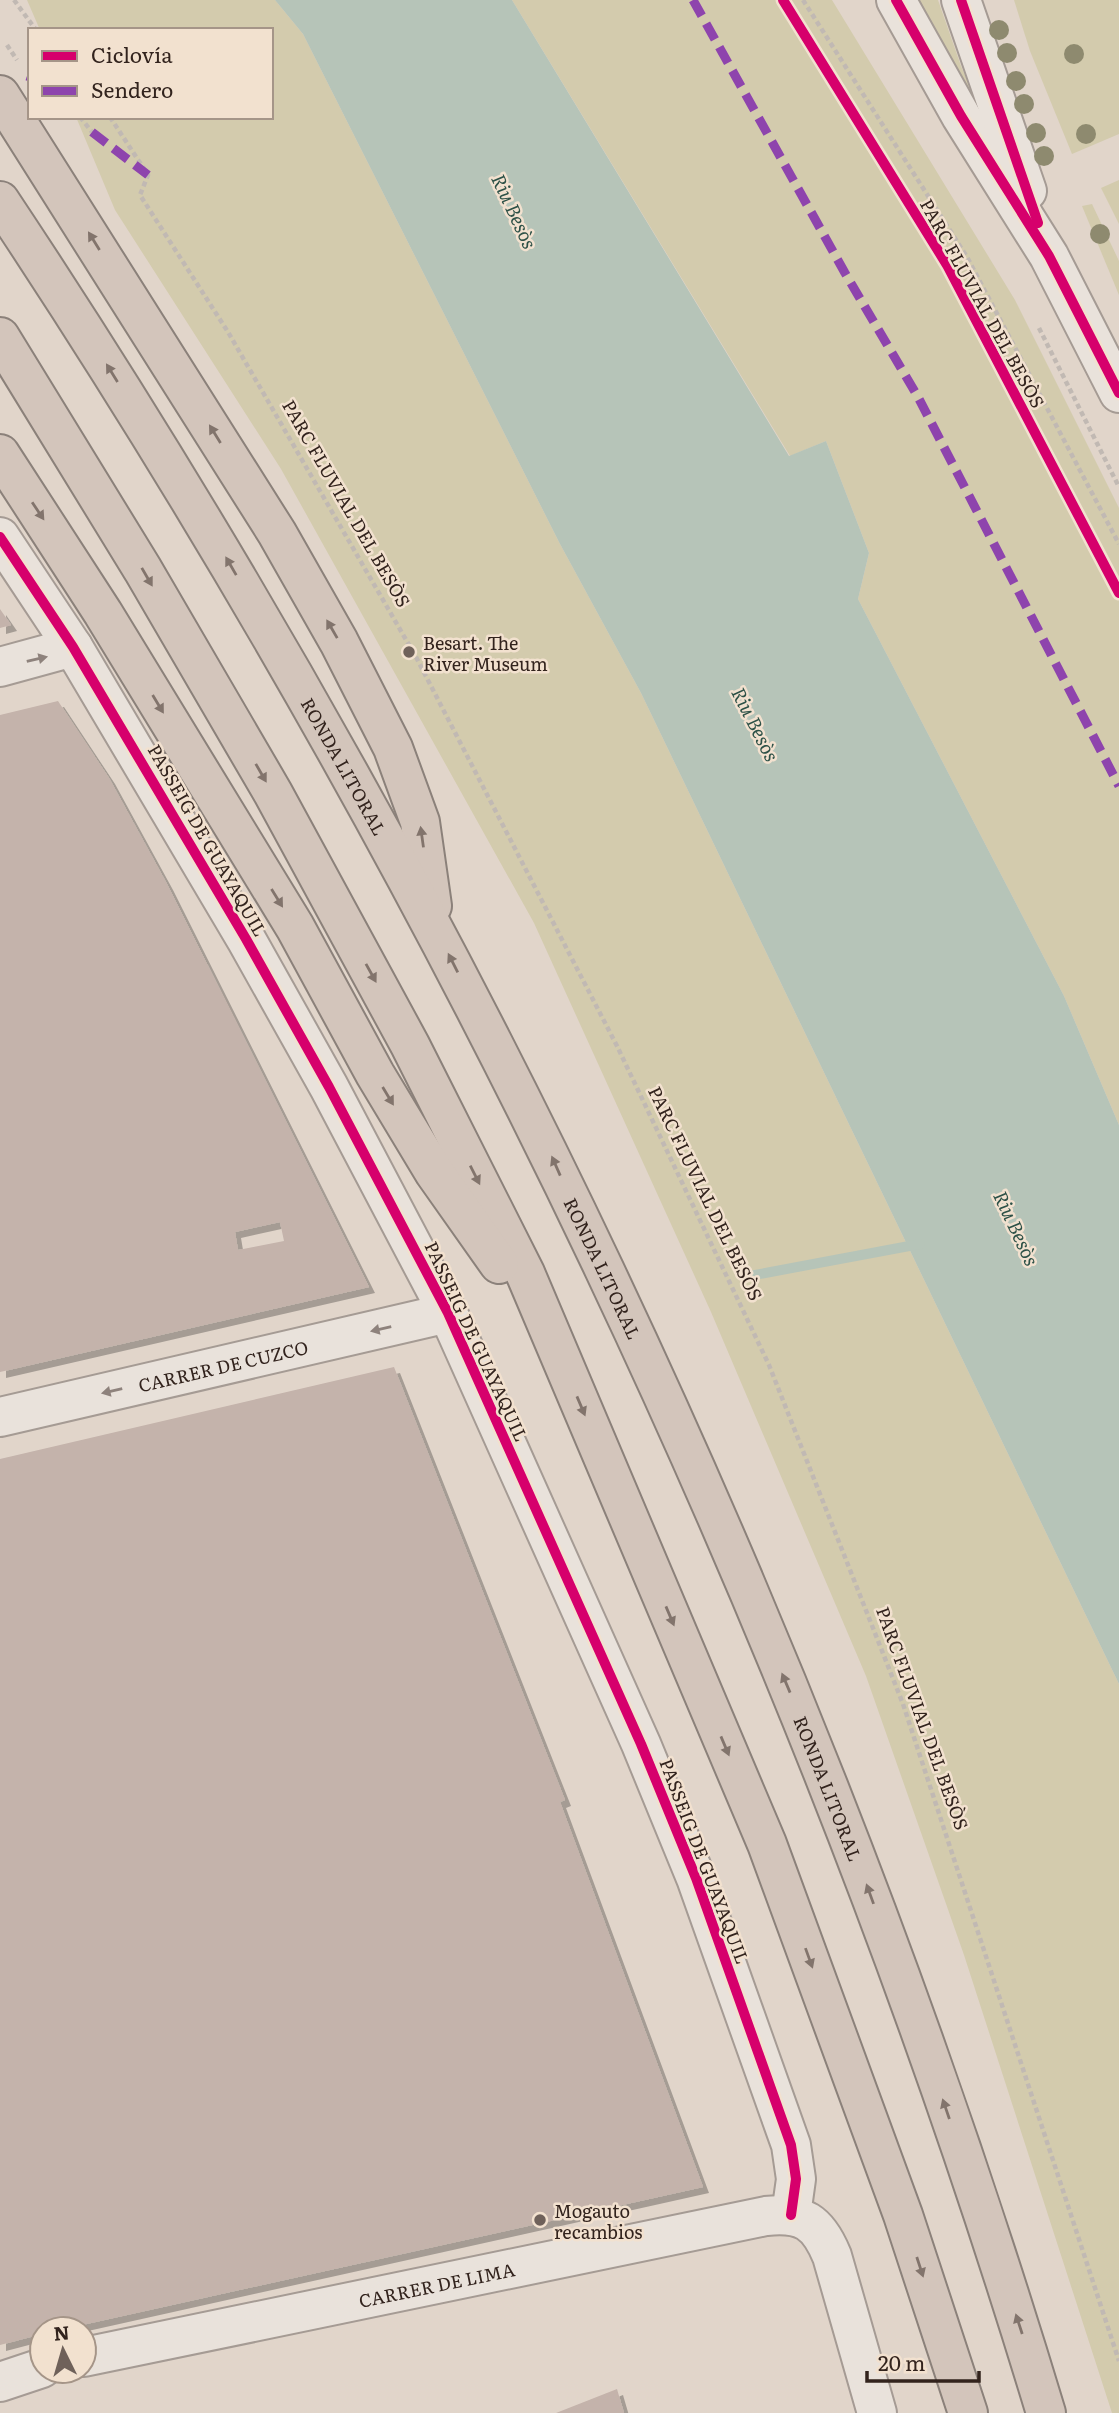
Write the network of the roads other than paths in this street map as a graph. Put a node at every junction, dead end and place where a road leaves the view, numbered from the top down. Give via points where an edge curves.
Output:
1 (896, 0) edge
2 (961, 0) edge
3 (0, 94) edge
4 (0, 201) edge
5 (1049, 256) junction
6 (0, 337) edge
7 (1119, 393) edge
8 (0, 454) edge
9 (0, 537) edge
10 (72, 647) junction
11 (0, 667) edge
12 (435, 928) junction
13 (447, 1313) junction
14 (554, 1343) junction
15 (0, 1417) edge
16 (792, 2215) junction
17 (98, 2354) edge
18 (28, 2373) edge
19 (0, 2382) edge
20 (877, 2413) edge
21 (968, 2413) edge
22 (1046, 2413) edge

1 - 5 street via 961,116
2 - 5 street
12 -> 3 highway via 420,822 393,748 340,642 277,533
12 -> 4 highway, RONDA LITORAL via 209,527
5 - 7 street
6 -> 14 highway via 273,793 416,1057
8 -> 14 highway via 295,927 434,1172
9 - 10 street, PASSEIG DE GUAYAQUIL
11 -> 10 street
10 - 13 street, PASSEIG DE GUAYAQUIL via 329,1087
22 -> 12 highway, RONDA LITORAL via 978,2198 866,1883 800,1716 546,1143
13 -> 15 street, CARRER DE CUZCO
13 - 16 street, PASSEIG DE GUAYAQUIL via 581,1608 696,1878 791,2145 796,2179
14 -> 21 highway via 767,1844 903,2216
16 - 17 street, CARRER DE LIMA via 766,2216
16 - 20 street via 814,2225 823,2235
18 - 19 street

